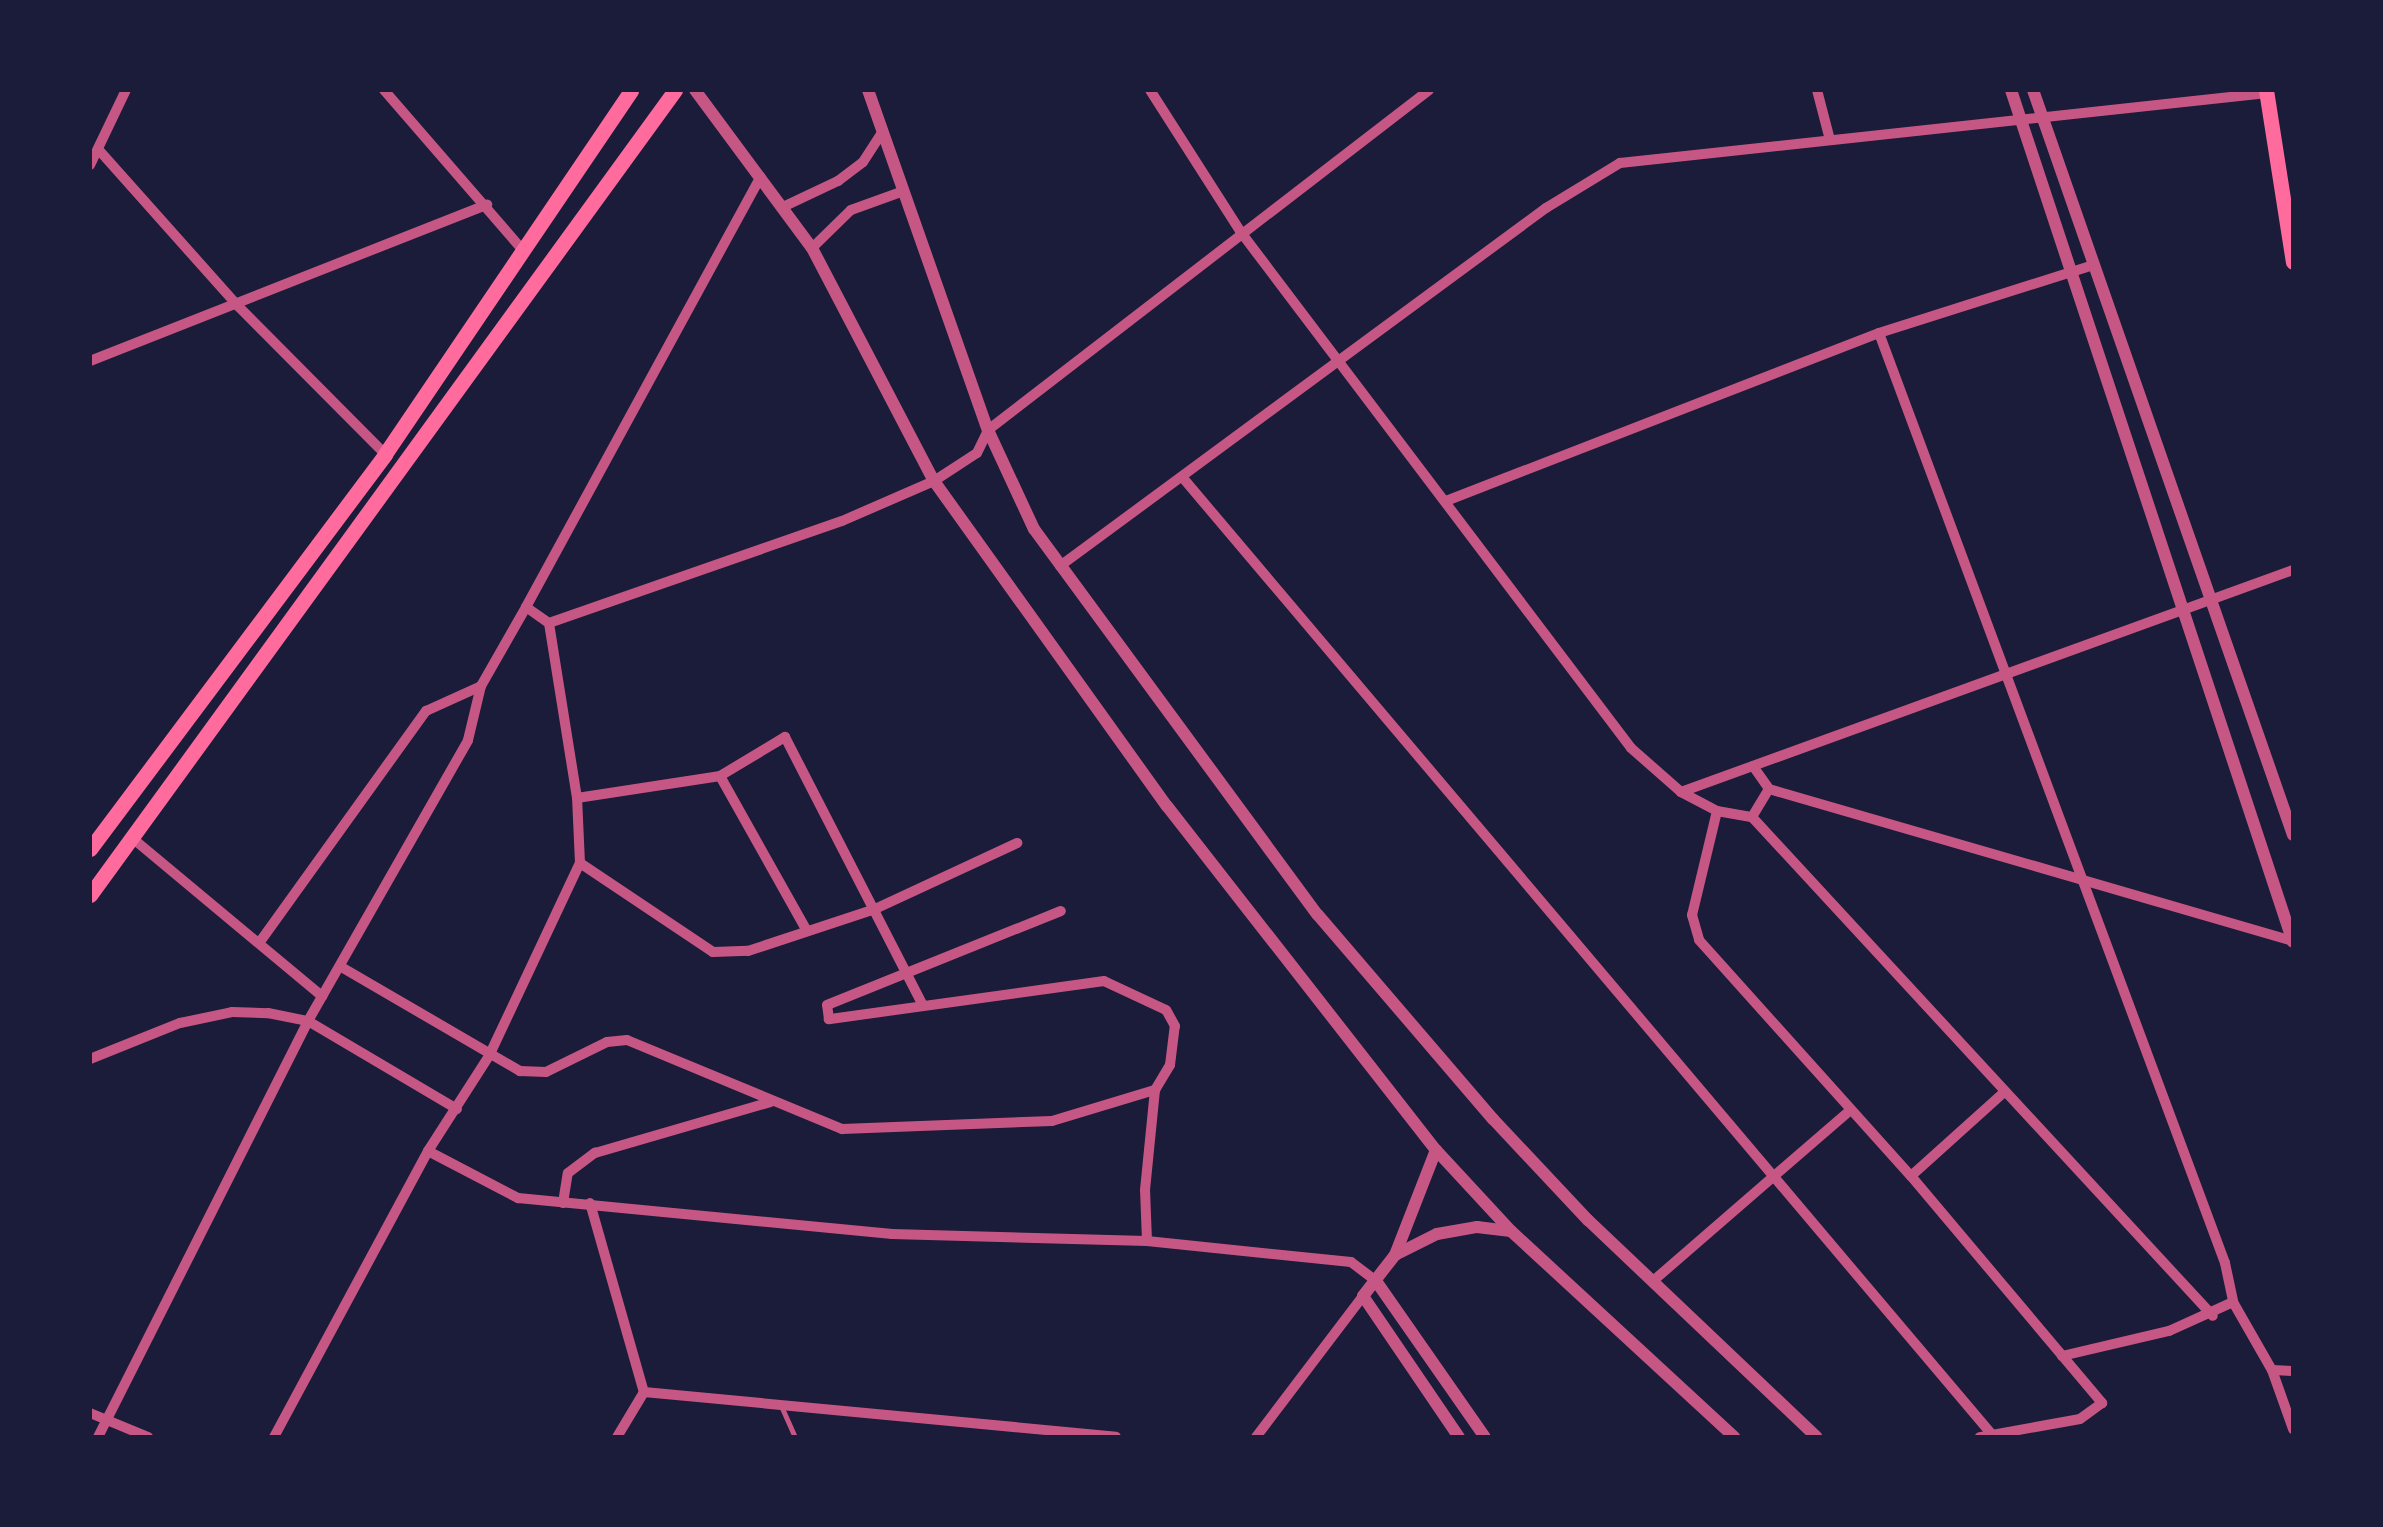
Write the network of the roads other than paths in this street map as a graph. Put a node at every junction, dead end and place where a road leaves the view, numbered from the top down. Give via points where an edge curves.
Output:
1 (126, 90) edge
2 (384, 90) edge
3 (632, 90) edge
4 (675, 90) edge
5 (694, 90) edge
6 (868, 90) edge
7 (1150, 90) edge
8 (1430, 90) edge
9 (1817, 90) edge
10 (2011, 90) edge
11 (2033, 90) edge
12 (2266, 92) edge
13 (2044, 122) junction
14 (2022, 124) junction
15 (880, 134) junction
16 (1828, 136) junction
17 (98, 150) junction
18 (90, 165) edge
19 (760, 177) junction
20 (901, 192) junction
21 (487, 205) junction
22 (785, 206) junction
23 (1240, 232) junction
24 (520, 247) junction
25 (812, 248) junction
26 (2293, 262) edge
27 (2093, 265) junction
28 (2068, 274) junction
29 (238, 306) junction
30 (1878, 332) junction
31 (90, 361) edge
32 (1338, 362) junction
33 (2139, 392) junction
34 (2116, 400) junction
35 (988, 430) junction
36 (385, 454) junction
37 (1183, 478) junction
38 (934, 481) junction
39 (1446, 501) junction
40 (1060, 566) junction
41 (2293, 570) edge
42 (2212, 602) junction
43 (526, 607) junction
44 (2187, 610) junction
45 (548, 624) junction
46 (2007, 678) junction
47 (481, 686) junction
48 (1753, 766) junction
49 (720, 776) junction
50 (1769, 789) junction
51 (1682, 792) junction
52 (577, 798) junction
53 (1717, 811) junction
54 (1752, 817) junction
55 (2293, 836) edge
56 (131, 838) junction
57 (1018, 842) dead end
58 (90, 849) edge
59 (580, 863) junction
60 (2079, 880) junction
61 (90, 895) edge
62 (875, 909) junction
63 (1061, 912) dead end
64 (807, 932) junction
65 (262, 939) junction
66 (2293, 941) edge
67 (342, 968) junction
68 (908, 976) junction
69 (322, 996) junction
70 (923, 1005) junction
71 (308, 1022) junction
72 (490, 1056) junction
73 (90, 1058) edge
74 (1155, 1090) junction
75 (2002, 1094) junction
76 (772, 1102) junction
77 (457, 1109) junction
78 (1849, 1111) junction
79 (1436, 1150) junction
80 (428, 1151) junction
81 (1911, 1176) junction
82 (1771, 1177) junction
83 (563, 1203) junction
84 (590, 1203) junction
85 (1511, 1231) junction
86 (1147, 1241) junction
87 (1396, 1256) junction
88 (1653, 1281) junction
89 (1376, 1282) junction
90 (1363, 1296) junction
91 (2233, 1302) junction
92 (2213, 1316) junction
93 (2062, 1356) junction
94 (2272, 1370) junction
95 (2293, 1370) edge
96 (644, 1392) junction
97 (782, 1408) junction
98 (90, 1413) edge
99 (107, 1418) junction
100 (1800, 1420) junction
101 (1031, 1426) junction
102 (2293, 1428) edge
103 (1728, 1435) edge
104 (1989, 1436) edge
105 (98, 1437) edge
106 (148, 1437) edge
107 (274, 1437) edge
108 (617, 1437) edge
109 (795, 1437) edge
110 (1024, 1437) edge
111 (1116, 1437) edge
112 (1256, 1437) edge
113 (1459, 1437) edge
114 (1485, 1437) edge
115 (1798, 1437) edge
116 (1817, 1437) edge

1 - 17 street
2 - 21 street
3 - 24 main road
4 - 56 main road
5 - 19 street
6 - 15 street
7 - 23 street
8 - 23 street
9 - 16 street
10 - 14 street
11 - 13 street
12 - 13 street
12 - 26 main road
13 - 14 street
13 - 27 street
14 - 16 street
14 - 28 street
15 - 20 street
15 - 22 street via 863,162 838,181
16 - 32 street via 1640,157 1595,174
17 - 18 street
17 - 29 street
19 - 22 street
19 - 43 street
20 - 25 street via 851,210
20 - 35 street
21 - 24 street
21 - 29 street
22 - 25 street
23 - 32 street
23 - 35 street
24 - 36 main road
25 - 38 street
27 - 28 street
27 - 33 street
28 - 30 street
28 - 34 street
29 - 31 street
29 - 36 street
30 - 39 street
30 - 46 street
32 - 37 street
32 - 39 street
33 - 34 street
33 - 42 street
34 - 44 street
35 - 38 street via 977,453
35 - 40 street via 1034,529
36 - 58 main road
37 - 40 street
37 - 82 street
38 - 45 street
38 - 79 street via 1166,806
39 - 51 street via 1631,748
40 - 88 street via 1318,915 1532,1162
41 - 42 street
42 - 44 street
42 - 55 street
43 - 45 street
43 - 47 street
44 - 46 street
44 - 66 street
45 - 52 street
46 - 48 street
46 - 60 street
47 - 65 street via 426,710
47 - 67 street via 468,740
48 - 50 street
48 - 51 street
49 - 52 street
49 - 62 street via 785,737
49 - 64 street
50 - 54 street
50 - 60 street
51 - 53 street
52 - 59 street
53 - 54 street
53 - 78 street via 1692,926
54 - 75 street
56 - 61 main road
56 - 65 street
57 - 62 street
59 - 64 street via 713,952 748,950
59 - 72 street
60 - 66 street
60 - 91 street via 2226,1262
62 - 64 street
62 - 68 street
63 - 68 street
65 - 69 street
67 - 69 street
67 - 72 street
68 - 70 street
68 - 70 street via 827,1005 830,1019
69 - 71 street
70 - 74 street via 1104,981 1172,1016 1170,1065
71 - 73 street via 232,1012 180,1023
71 - 77 street
71 - 99 street
72 - 76 street via 542,1073 607,1042 627,1040
72 - 77 street
74 - 76 street via 1052,1121 861,1130 828,1126
74 - 86 street via 1144,1190
75 - 81 street
75 - 92 street
76 - 83 street via 595,1153 568,1174
77 - 80 street
78 - 81 street
78 - 82 street
79 - 85 street
79 - 87 street
80 - 83 street via 518,1198
80 - 107 street
81 - 93 street
82 - 88 street
82 - 104 street
83 - 84 street
84 - 86 street via 892,1234
84 - 96 street
85 - 87 street via 1478,1227 1437,1234
85 - 103 street
86 - 89 street via 1351,1262
87 - 89 street
88 - 100 street
89 - 90 street
89 - 114 street
90 - 112 street
90 - 113 street
91 - 92 street
91 - 94 street
92 - 93 street
93 - 104 street via 2102,1403 2080,1419
94 - 95 street
94 - 102 street
96 - 97 street
96 - 108 street
97 - 101 street
97 - 109 lane
98 - 99 street
99 - 105 street
99 - 106 street
100 - 115 street
100 - 116 street
101 - 110 street
101 - 111 street

